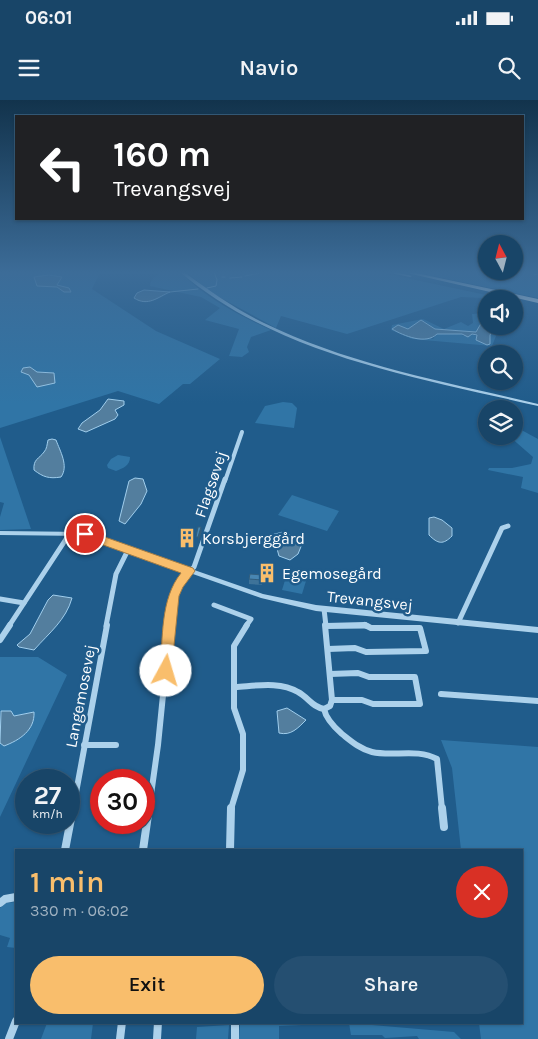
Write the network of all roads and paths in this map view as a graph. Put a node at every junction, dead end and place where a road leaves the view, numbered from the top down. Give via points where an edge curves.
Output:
1 (249, 316) edge
2 (538, 405) edge
3 (242, 432) dead end
4 (508, 526) dead end
5 (0, 533) edge
6 (70, 533) junction
7 (128, 550) junction
8 (189, 571) junction
9 (0, 599) edge
10 (24, 603) junction
11 (214, 605) dead end
12 (324, 609) junction
13 (458, 623) junction
14 (326, 626) junction
15 (538, 630) edge
16 (0, 640) edge
17 (328, 648) junction
18 (330, 674) junction
19 (235, 687) junction
20 (441, 694) dead end
21 (332, 700) junction
22 (538, 701) edge
23 (324, 709) junction
24 (116, 745) dead end
25 (84, 746) junction
26 (444, 827) dead end
27 (65, 849) edge
28 (143, 849) edge
29 (230, 849) edge
30 (15, 896) edge
31 (0, 902) edge
32 (15, 1024) edge
33 (122, 1024) edge
34 (158, 1024) edge
35 (235, 1024) edge
36 (9, 1039) edge
37 (120, 1039) edge
38 (157, 1039) edge
39 (235, 1039) edge

1 - 2 street via 307,342 386,367
3 - 8 street, Flagsøvej via 194,567
4 - 13 street via 502,528
5 - 6 street, Trevangsvej
6 - 7 street, Trevangsvej via 85,534
6 - 10 street
7 - 8 street, Trevangsvej
7 - 25 street, Langemosevej via 116,574
8 - 12 street, Trevangsvej via 263,596
8 - 28 street, Flagsøvej via 173,596 158,745
9 - 10 street
10 - 16 street
11 - 19 street via 251,619 234,646
12 - 13 street, Trevangsvej
12 - 14 street
13 - 15 street, Trevangsvej
14 - 17 street
14 - 17 street via 420,628 426,651 366,652 355,648
17 - 18 street
18 - 21 street
18 - 21 street via 415,677 420,704
19 - 23 street via 284,687 296,690 317,708
19 - 29 street via 234,708 244,734 243,770 231,804
20 - 22 street
21 - 23 street
23 - 26 street via 330,721 360,748 383,754 428,754 436,757
24 - 25 street
25 - 27 street, Langemosevej
30 - 31 street
32 - 36 street
33 - 37 street
34 - 38 street
35 - 39 street

